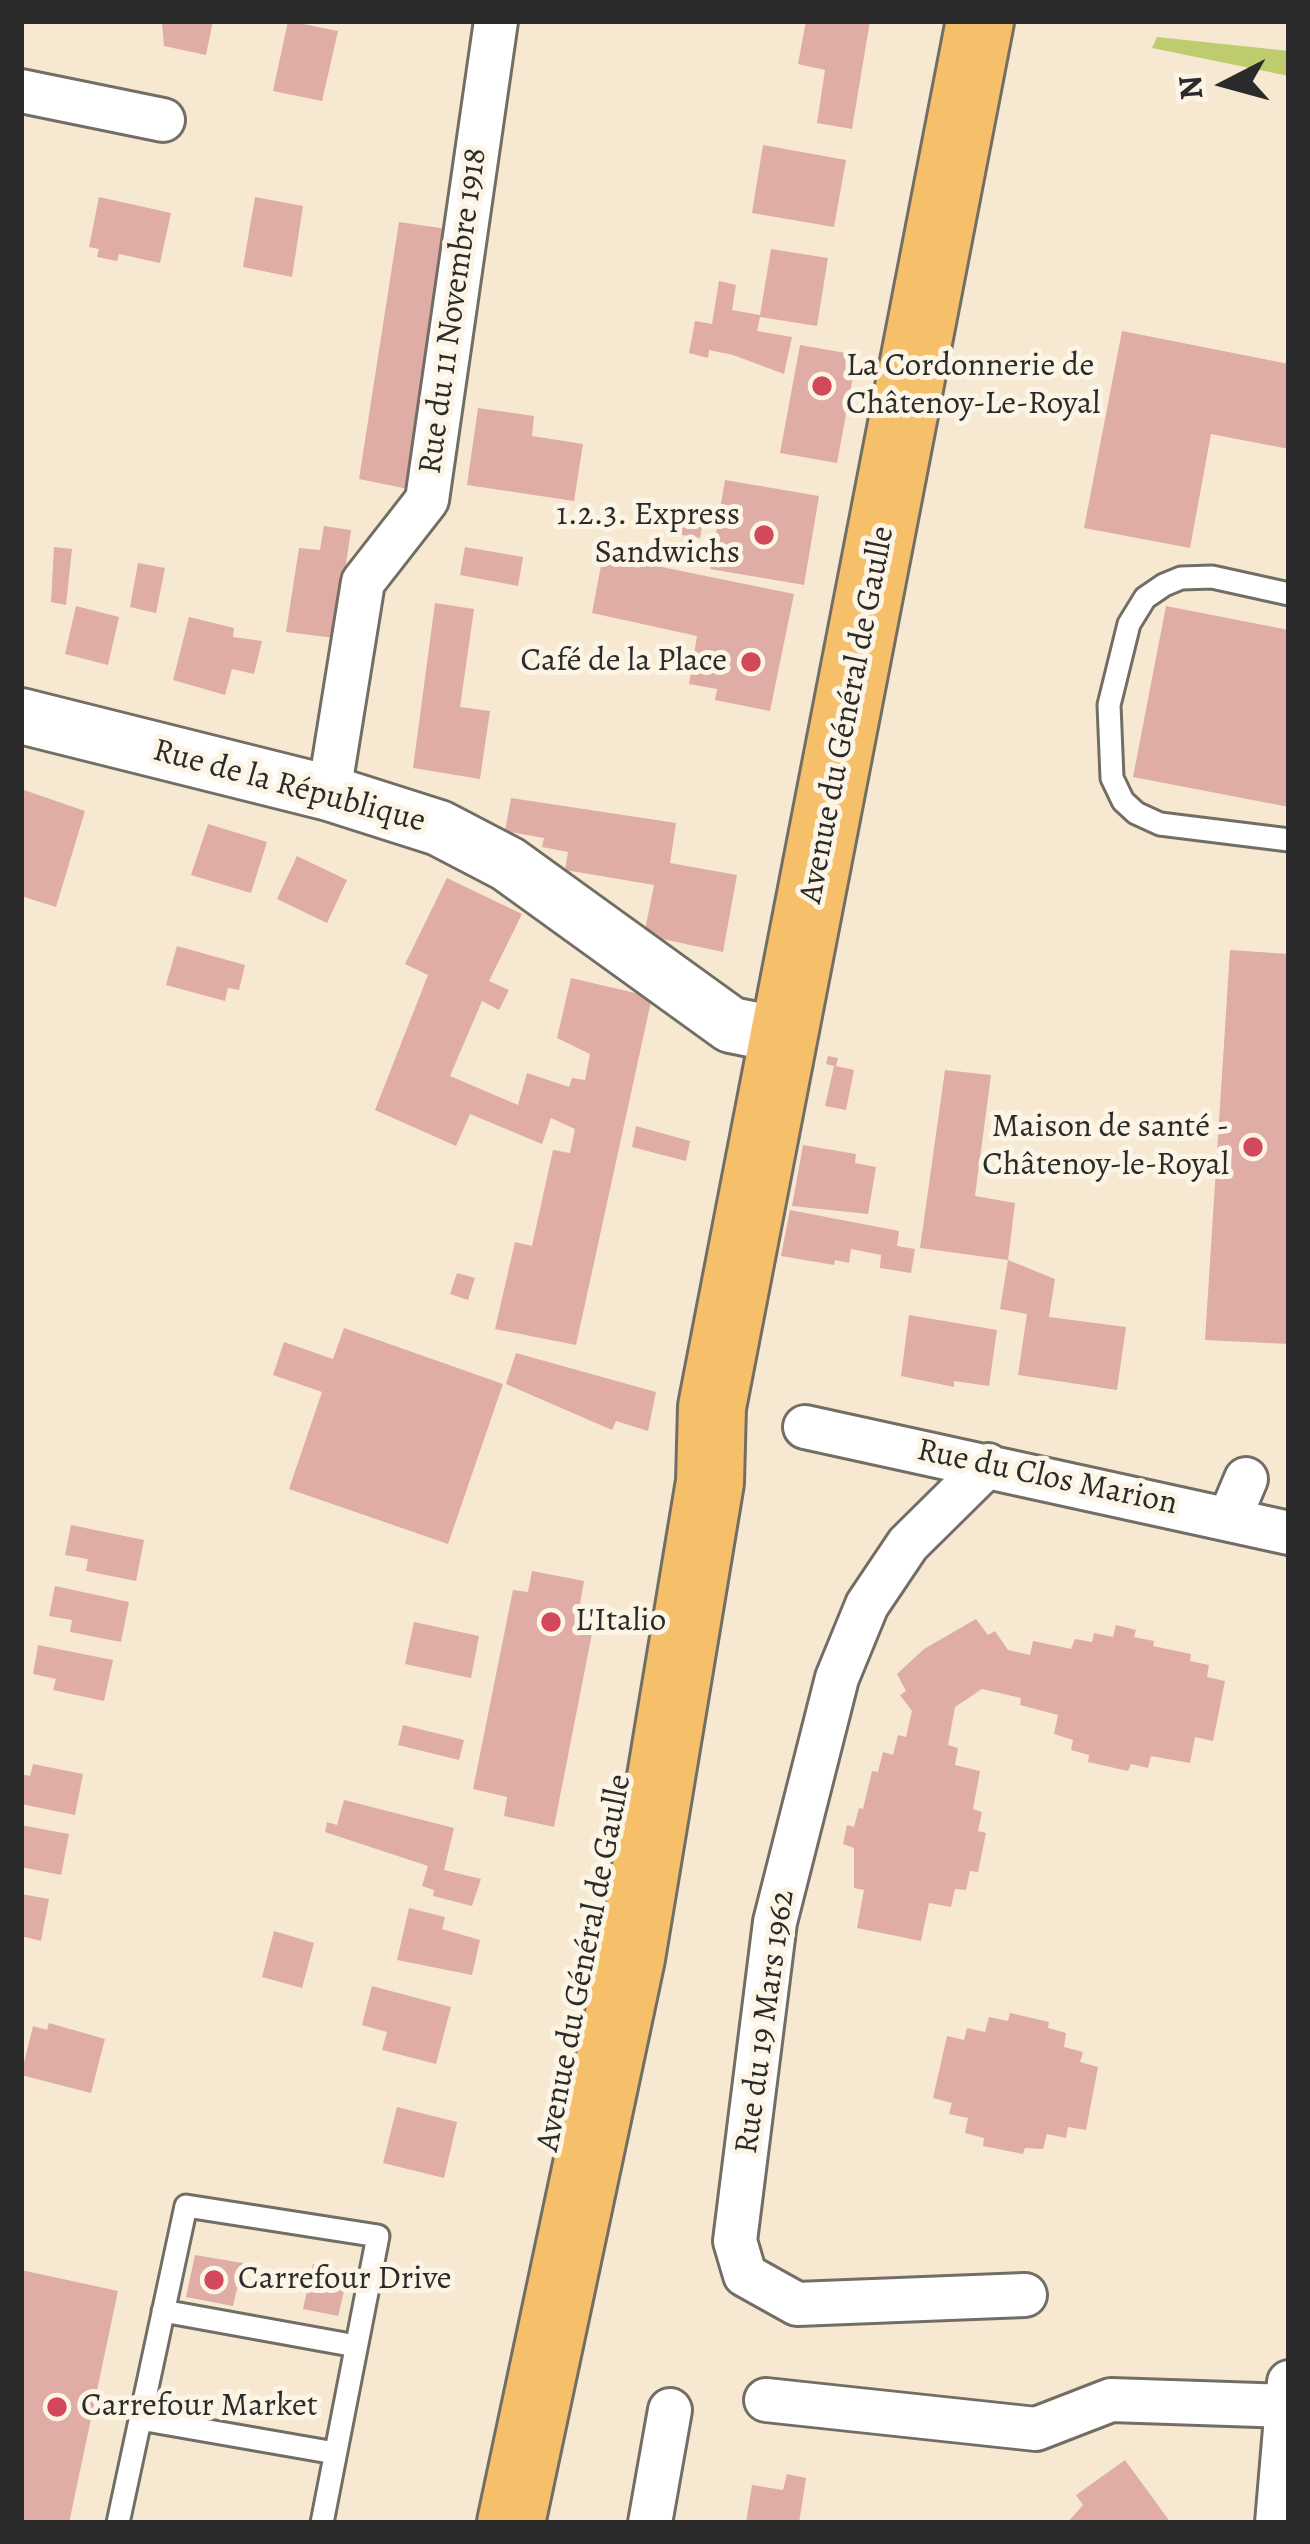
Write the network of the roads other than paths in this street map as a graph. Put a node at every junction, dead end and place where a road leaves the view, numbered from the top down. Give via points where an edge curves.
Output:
1 (496, 21) edge
2 (980, 21) edge
3 (21, 91) edge
4 (164, 120) dead end
5 (1289, 594) edge
6 (21, 716) edge
7 (329, 793) junction
8 (1289, 840) edge
9 (786, 1036) junction
10 (712, 1407) junction
11 (805, 1427) dead end
12 (988, 1465) junction
13 (1289, 1533) edge
14 (1024, 2295) dead end
15 (164, 2311) junction
16 (356, 2346) junction
17 (1289, 2382) edge
18 (766, 2400) dead end
19 (670, 2410) dead end
20 (140, 2419) junction
21 (1288, 2425) edge
22 (335, 2453) junction
23 (118, 2523) edge
24 (322, 2523) edge
25 (467, 2523) edge
26 (511, 2523) edge
27 (650, 2523) edge
28 (1277, 2523) edge

1 - 7 street, Rue du 11 Novembre 1918 via 427,500 363,582
2 - 9 main road, Avenue du Général de Gaulle
3 - 4 street
5 - 8 lane via 1212,577 1164,585 1129,624 1109,705 1112,778 1136,813 1160,824
6 - 7 street, Rue de la République
7 - 9 street, Rue de la République via 439,828 508,863 731,1025
9 - 10 main road, Avenue du Général de Gaulle
10 - 25 main road, Avenue du Général de Gaulle via 672,1506 529,2260
10 - 26 main road, Avenue du Général de Gaulle via 710,1482 631,1958
11 - 12 street, Rue du Clos Marion
12 - 13 street, Rue du Clos Marion via 1238,1498
12 - 14 street, Rue du 19 Mars 1962 via 908,1544 867,1605 836,1678 775,1922 735,2241 745,2275 797,2304
15 - 16 lane
15 - 16 lane via 186,2206 378,2236
15 - 20 lane
16 - 22 lane
17 - 21 street
18 - 21 street via 1036,2428 1111,2400
19 - 27 street
20 - 22 lane
20 - 23 lane
21 - 28 street
22 - 24 lane

